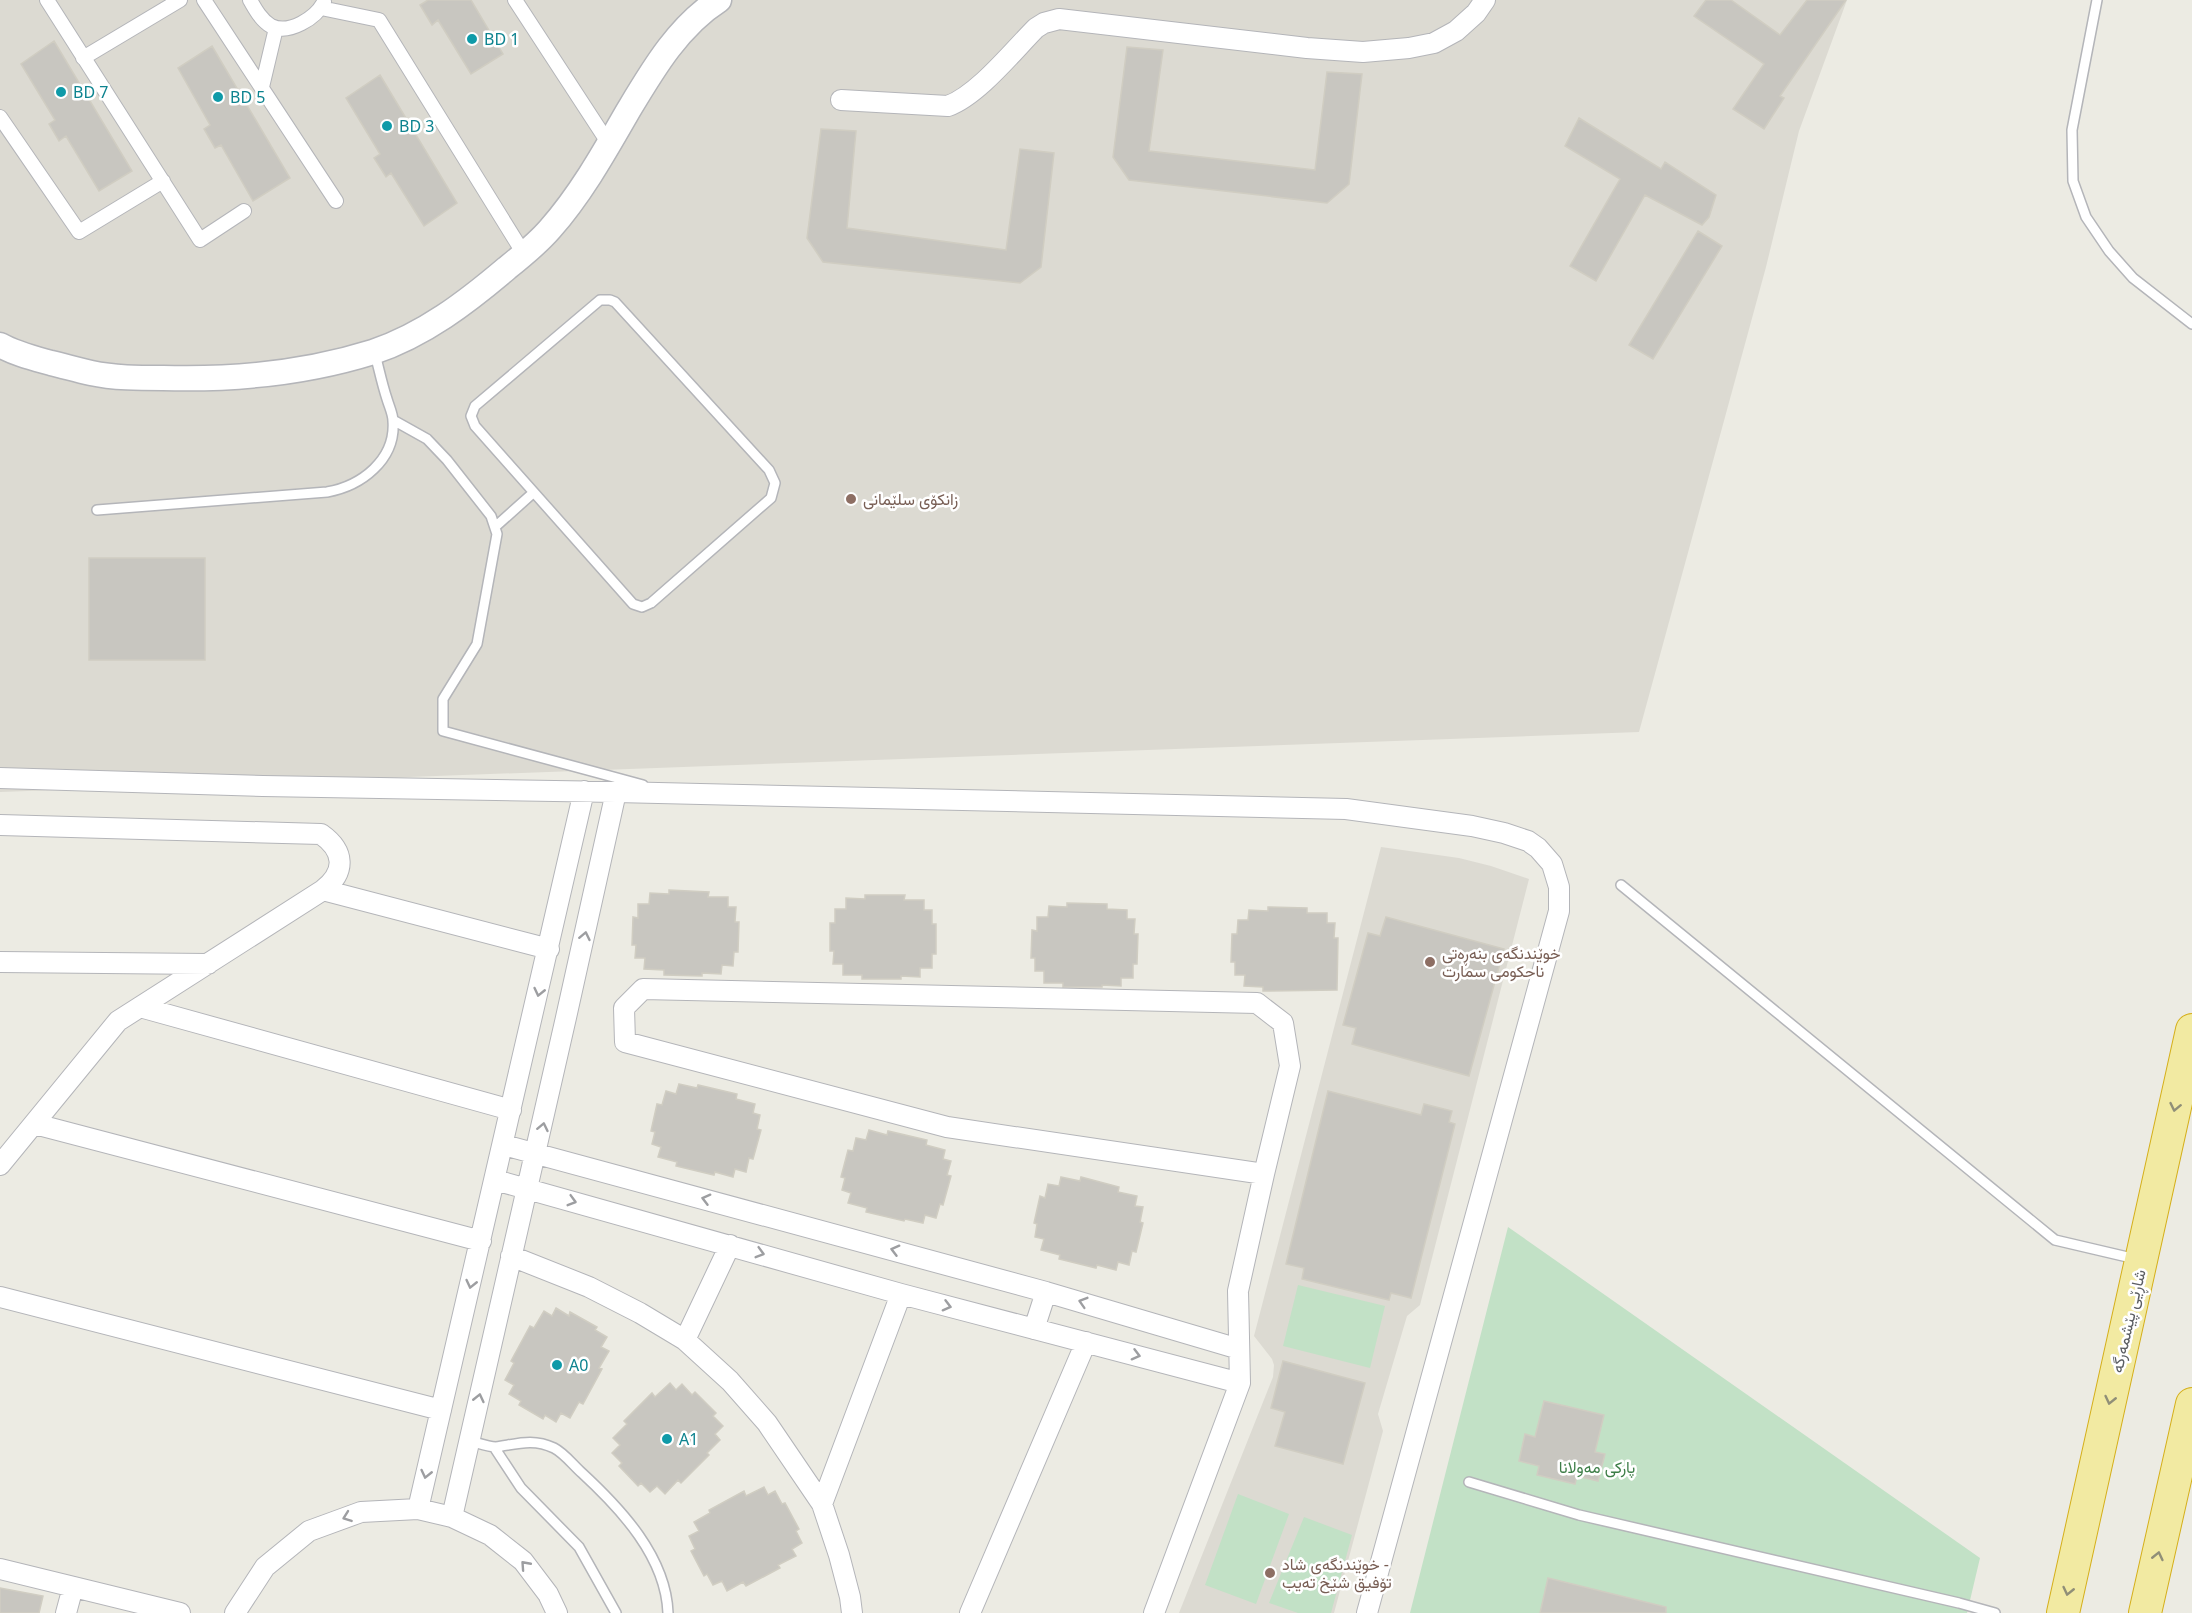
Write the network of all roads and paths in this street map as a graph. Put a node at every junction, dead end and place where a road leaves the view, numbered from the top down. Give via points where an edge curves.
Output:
1 (47, 0) edge
2 (180, 0) edge
3 (204, 0) edge
4 (250, 0) edge
5 (515, 0) edge
6 (718, 0) edge
7 (1485, 0) edge
8 (2097, 0) edge
9 (323, 4) edge
10 (276, 28) junction
11 (83, 58) junction
12 (262, 87) junction
13 (841, 100) dead end
14 (0, 117) edge
15 (609, 144) junction
16 (163, 181) junction
17 (336, 201) dead end
18 (244, 211) dead end
19 (524, 254) junction
20 (2192, 324) edge
21 (0, 345) edge
22 (374, 351) junction
23 (393, 420) junction
24 (533, 493) junction
25 (96, 510) dead end
26 (495, 527) junction
27 (0, 778) edge
28 (584, 791) junction
29 (616, 792) junction
30 (670, 793) junction
31 (0, 825) edge
32 (566, 872) junction
33 (597, 878) junction
34 (1621, 885) dead end
35 (322, 890) junction
36 (549, 949) junction
37 (0, 962) edge
38 (208, 964) junction
39 (140, 1007) junction
40 (2192, 1030) edge
41 (511, 1110) junction
42 (35, 1124) junction
43 (504, 1145) junction
44 (537, 1153) junction
45 (0, 1165) edge
46 (1264, 1174) junction
47 (495, 1180) junction
48 (529, 1189) junction
49 (481, 1241) junction
50 (730, 1245) junction
51 (511, 1256) junction
52 (2141, 1260) junction
53 (1046, 1292) junction
54 (901, 1294) junction
55 (0, 1297) edge
56 (1034, 1329) junction
57 (685, 1340) junction
58 (1086, 1342) junction
59 (1239, 1349) junction
60 (1240, 1383) junction
61 (2192, 1404) edge
62 (441, 1410) junction
63 (470, 1441) junction
64 (494, 1447) junction
65 (1469, 1482) dead end
66 (822, 1504) junction
67 (418, 1509) junction
68 (452, 1517) junction
69 (0, 1569) edge
70 (73, 1587) junction
71 (66, 1613) edge
72 (180, 1613) edge
73 (235, 1613) edge
74 (557, 1613) edge
75 (616, 1613) edge
76 (668, 1613) edge
77 (852, 1613) edge
78 (970, 1613) edge
79 (1154, 1613) edge
80 (1367, 1613) edge
81 (1995, 1613) edge
82 (2063, 1613) edge
83 (2145, 1613) edge

1 - 11 street
2 - 11 street
3 - 12 street
4 - 10 street via 262,19
5 - 15 street
6 - 15 street via 672,44
7 - 13 street via 1456,31 1434,43 1363,52 1059,19 1036,28 958,103 948,106
8 - 20 lane via 2072,130 2073,181 2086,218 2109,251 2133,278
9 - 10 street via 296,25
9 - 19 street via 379,20
10 - 12 street
11 - 16 street
12 - 17 street
14 - 16 street via 79,232
15 - 19 street via 550,229
16 - 18 street via 200,240
19 - 22 street via 451,313
21 - 22 street via 14,353 92,373 170,379 241,377
22 - 23 lane
23 - 25 lane via 390,442 378,466 358,482 338,490
23 - 26 lane via 427,439 471,489
24 - 24 lane via 475,426 472,410 594,304 606,299 615,302 769,470 775,483 771,498 642,607 633,604
24 - 26 lane
26 - 30 lane via 496,542 477,644 443,699 443,731
27 - 28 street
28 - 29 street
28 - 32 street
29 - 30 street
29 - 33 street
30 - 80 street via 1346,809 1493,830 1528,841 1546,855 1557,876 1559,911
31 - 35 street via 321,834 333,842 340,861 334,881
32 - 33 street
32 - 36 street
44 -> 33 street
34 - 52 lane via 2055,1240
35 - 36 street
35 - 38 street
36 -> 41 street
37 - 38 street
38 - 39 street
39 - 41 street
39 - 42 street via 118,1021
40 -> 52 highway, شاڕێی پێشمەرگە
41 - 43 street
42 - 45 street
42 - 49 street
43 - 44 street
43 - 47 street
44 - 48 street
53 -> 44 street
46 - 46 street via 1290,1066 1283,1023 1257,1003 643,989 624,1008 625,1042 947,1127
46 - 59 street via 1238,1291
47 - 48 street
47 - 49 street
48 -> 50 street
48 - 51 street
49 -> 62 street
50 -> 54 street
50 - 57 street
51 - 57 street via 589,1287
63 -> 51 street
52 -> 82 highway, شاڕێی پێشمەرگە
53 - 56 street
59 -> 53 street
54 -> 56 street
54 - 66 street
55 - 62 street
56 - 58 street
57 - 66 street via 730,1381 767,1423
58 -> 60 street
58 - 78 street
59 - 60 street
60 - 79 street
83 -> 61 highway
62 -> 67 street
63 - 64 lane
63 - 68 street
64 - 75 lane via 521,1488 579,1547
64 - 76 lane via 517,1442 556,1449 612,1502 649,1552 668,1594
65 - 81 lane via 1579,1515
66 - 77 street
67 - 68 street
67 -> 73 street via 361,1512 309,1531 264,1567
74 -> 68 street via 549,1594 523,1561 490,1534
69 - 70 street
70 - 71 street
70 - 72 street

